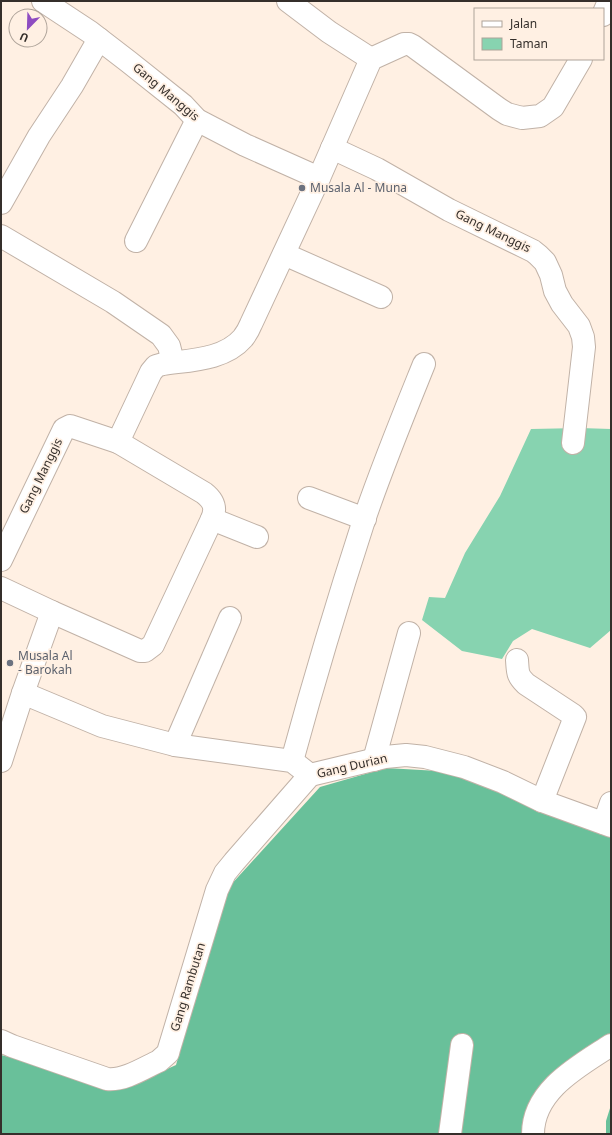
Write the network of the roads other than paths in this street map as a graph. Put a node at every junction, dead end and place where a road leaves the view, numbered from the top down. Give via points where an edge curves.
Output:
1 (43, 1) edge
2 (288, 1) edge
3 (609, 1) edge
4 (604, 13) edge
5 (99, 39) junction
6 (371, 59) junction
7 (580, 60) edge
8 (197, 120) junction
9 (332, 148) junction
10 (319, 178) junction
11 (1, 203) edge
12 (1, 236) edge
13 (136, 241) dead end
14 (284, 254) junction
15 (381, 297) dead end
16 (173, 362) junction
17 (424, 364) dead end
18 (118, 442) junction
19 (573, 443) dead end
20 (309, 498) dead end
21 (212, 519) junction
22 (365, 519) junction
23 (257, 537) dead end
24 (1, 560) edge
25 (1, 588) edge
26 (52, 612) junction
27 (230, 618) dead end
28 (409, 632) dead end
29 (517, 660) dead end
30 (23, 693) junction
31 (175, 745) junction
32 (374, 760) junction
33 (1, 761) edge
34 (292, 761) junction
35 (310, 775) junction
36 (542, 801) junction
37 (611, 803) edge
38 (608, 824) edge
39 (1, 1041) edge
40 (462, 1045) dead end
41 (611, 1045) edge
42 (450, 1134) edge
43 (533, 1134) edge

1 - 5 street, Gang Manggis
2 - 6 street
3 - 4 street
5 - 8 street, Gang Manggis via 183,105
5 - 11 street
6 - 7 street via 409,44 499,110 522,118 540,116 553,106
6 - 9 street
8 - 10 street, Gang Manggis
8 - 13 street
9 - 10 street
9 - 19 street, Gang Manggis via 533,251 545,262 558,298 579,326 584,347
10 - 14 street
12 - 16 street via 113,302 161,335 169,346
14 - 15 street
14 - 16 street via 251,324 234,346 220,355
16 - 18 street via 156,366 150,372
17 - 22 street
18 - 21 street, Gang Manggis via 211,498 215,505
18 - 24 street, Gang Manggis via 70,426 64,429
20 - 22 street
21 - 23 street
21 - 26 street via 152,644 145,651
22 - 34 street via 314,681
25 - 26 street
26 - 30 street
27 - 31 street
28 - 32 street
29 - 36 street via 517,673 520,679 575,718
30 - 31 street via 102,726
30 - 33 street
31 - 34 street
32 - 35 street, Gang Durian
32 - 36 street, Gang Durian via 406,755 425,757 464,767
34 - 35 street, Gang Durian
35 - 39 street, Gang Rambutan via 225,873 217,890 168,1053 159,1061 119,1079 108,1079
36 - 38 street, Gang Durian
37 - 38 street
40 - 42 street
41 - 43 street via 548,1092 538,1110

